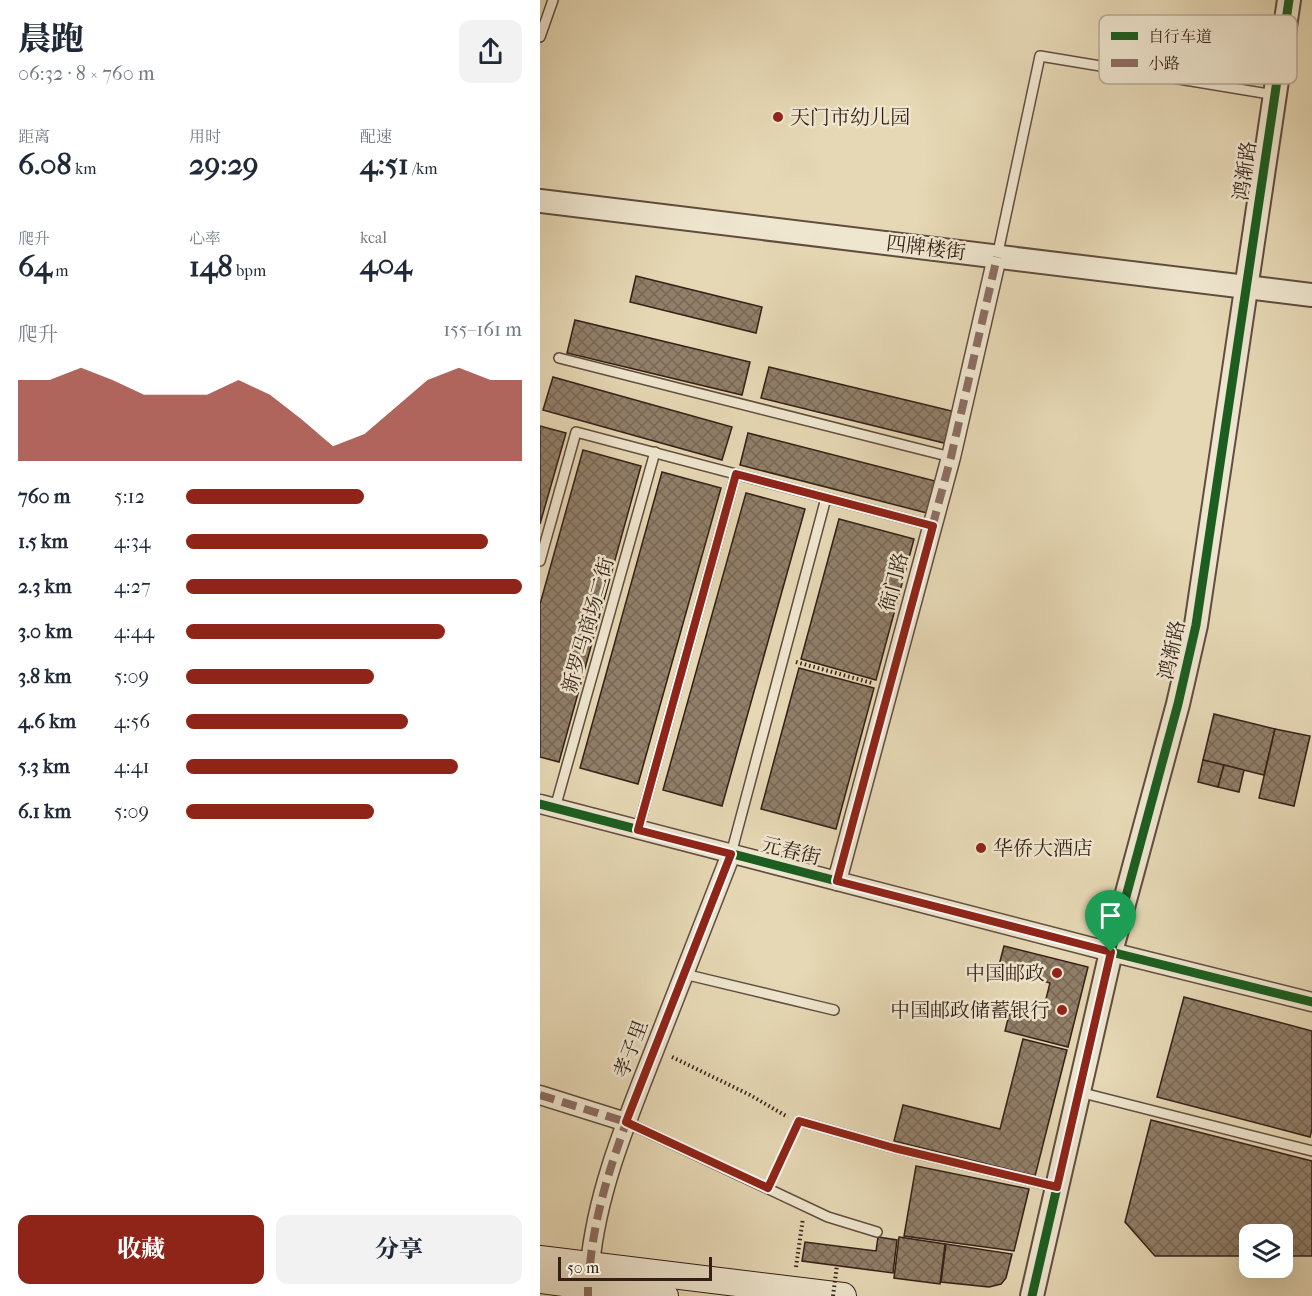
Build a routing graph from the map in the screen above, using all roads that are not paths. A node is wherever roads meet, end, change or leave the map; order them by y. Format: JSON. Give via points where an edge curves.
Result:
{"nodes":[{"id":1,"x":553,"y":0,"type":"edge"},
{"id":2,"x":1289,"y":0,"type":"edge"},
{"id":3,"x":1287,"y":15,"type":"edge"},
{"id":4,"x":540,"y":37,"type":"edge"},
{"id":5,"x":1099,"y":66,"type":"edge"},
{"id":6,"x":1209,"y":84,"type":"edge"},
{"id":7,"x":1277,"y":84,"type":"edge"},
{"id":8,"x":1275,"y":95,"type":"junction"},
{"id":9,"x":540,"y":201,"type":"edge"},
{"id":10,"x":997,"y":257,"type":"junction"},
{"id":11,"x":1246,"y":286,"type":"junction"},
{"id":12,"x":1312,"y":295,"type":"edge"},
{"id":13,"x":559,"y":358,"type":"dead end"},
{"id":14,"x":655,"y":452,"type":"junction"},
{"id":15,"x":951,"y":457,"type":"junction"},
{"id":16,"x":736,"y":474,"type":"junction"},
{"id":17,"x":826,"y":498,"type":"junction"},
{"id":18,"x":933,"y":526,"type":"junction"},
{"id":19,"x":540,"y":561,"type":"edge"},
{"id":20,"x":548,"y":806,"type":"edge"},
{"id":21,"x":638,"y":830,"type":"junction"},
{"id":22,"x":731,"y":854,"type":"junction"},
{"id":23,"x":837,"y":881,"type":"junction"},
{"id":24,"x":1111,"y":952,"type":"junction"},
{"id":25,"x":684,"y":974,"type":"junction"},
{"id":26,"x":1312,"y":1002,"type":"edge"},
{"id":27,"x":834,"y":1011,"type":"dead end"},
{"id":28,"x":1079,"y":1092,"type":"junction"},
{"id":29,"x":540,"y":1095,"type":"edge"},
{"id":30,"x":799,"y":1121,"type":"road end"},
{"id":31,"x":626,"y":1122,"type":"junction"},
{"id":32,"x":1311,"y":1149,"type":"edge"},
{"id":33,"x":1057,"y":1187,"type":"junction"},
{"id":34,"x":877,"y":1232,"type":"dead end"},
{"id":35,"x":540,"y":1258,"type":"edge"},
{"id":36,"x":540,"y":1281,"type":"edge"},
{"id":37,"x":589,"y":1283,"type":"edge"},
{"id":38,"x":665,"y":1296,"type":"edge"},
{"id":39,"x":843,"y":1296,"type":"edge"},
{"id":40,"x":1032,"y":1296,"type":"edge"}],
"edges":[{"from":1,"to":4,"type":"lane"},
{"from":2,"to":3,"type":"street","name":"鸿渐路"},
{"from":5,"to":10,"type":"lane","via":[[1040,56]]},
{"from":6,"to":8,"type":"lane"},
{"from":7,"to":8,"type":"street","name":"鸿渐路"},
{"from":8,"to":11,"type":"street","name":"鸿渐路"},
{"from":9,"to":10,"type":"street","name":"四牌楼街"},
{"from":10,"to":11,"type":"street","name":"四牌楼街"},
{"from":10,"to":15,"type":"street","name":"衙门路"},
{"from":11,"to":12,"type":"street","name":"四牌楼街"},
{"from":11,"to":24,"type":"street","name":"鸿渐路","via":[[1191,650]]},
{"from":13,"to":15,"type":"lane"},
{"from":14,"to":16,"type":"lane"},
{"from":14,"to":19,"type":"lane","via":[[576,432]]},
{"from":14,"to":20,"type":"lane","name":"新罗马商场二街"},
{"from":15,"to":18,"type":"street","name":"衙门路"},
{"from":16,"to":17,"type":"lane"},
{"from":16,"to":21,"type":"lane"},
{"from":17,"to":18,"type":"lane"},
{"from":17,"to":22,"type":"lane"},
{"from":18,"to":23,"type":"street","name":"衙门路"},
{"from":20,"to":21,"type":"street","name":"元春街"},
{"from":21,"to":22,"type":"street","name":"元春街"},
{"from":22,"to":23,"type":"street","name":"元春街"},
{"from":22,"to":25,"type":"street","name":"孝子里"},
{"from":23,"to":24,"type":"street","name":"元春街"},
{"from":24,"to":26,"type":"street","name":"元春街"},
{"from":24,"to":28,"type":"street","name":"鸿渐路"},
{"from":25,"to":27,"type":"lane"},
{"from":25,"to":31,"type":"street","name":"孝子里"},
{"from":28,"to":32,"type":"lane"},
{"from":28,"to":33,"type":"street","name":"鸿渐路"},
{"from":29,"to":31,"type":"street"},
{"from":30,"to":33,"type":"lane"},
{"from":31,"to":34,"type":"lane","via":[[805,1206]]},
{"from":31,"to":37,"type":"street","name":"孝子里","via":[[592,1240]]},
{"from":33,"to":40,"type":"street","name":"鸿渐路"},
{"from":35,"to":37,"type":"main road"},
{"from":36,"to":37,"type":"main road"},
{"from":37,"to":38,"type":"main road"},
{"from":37,"to":39,"type":"main road","via":[[793,1290]]}]}
